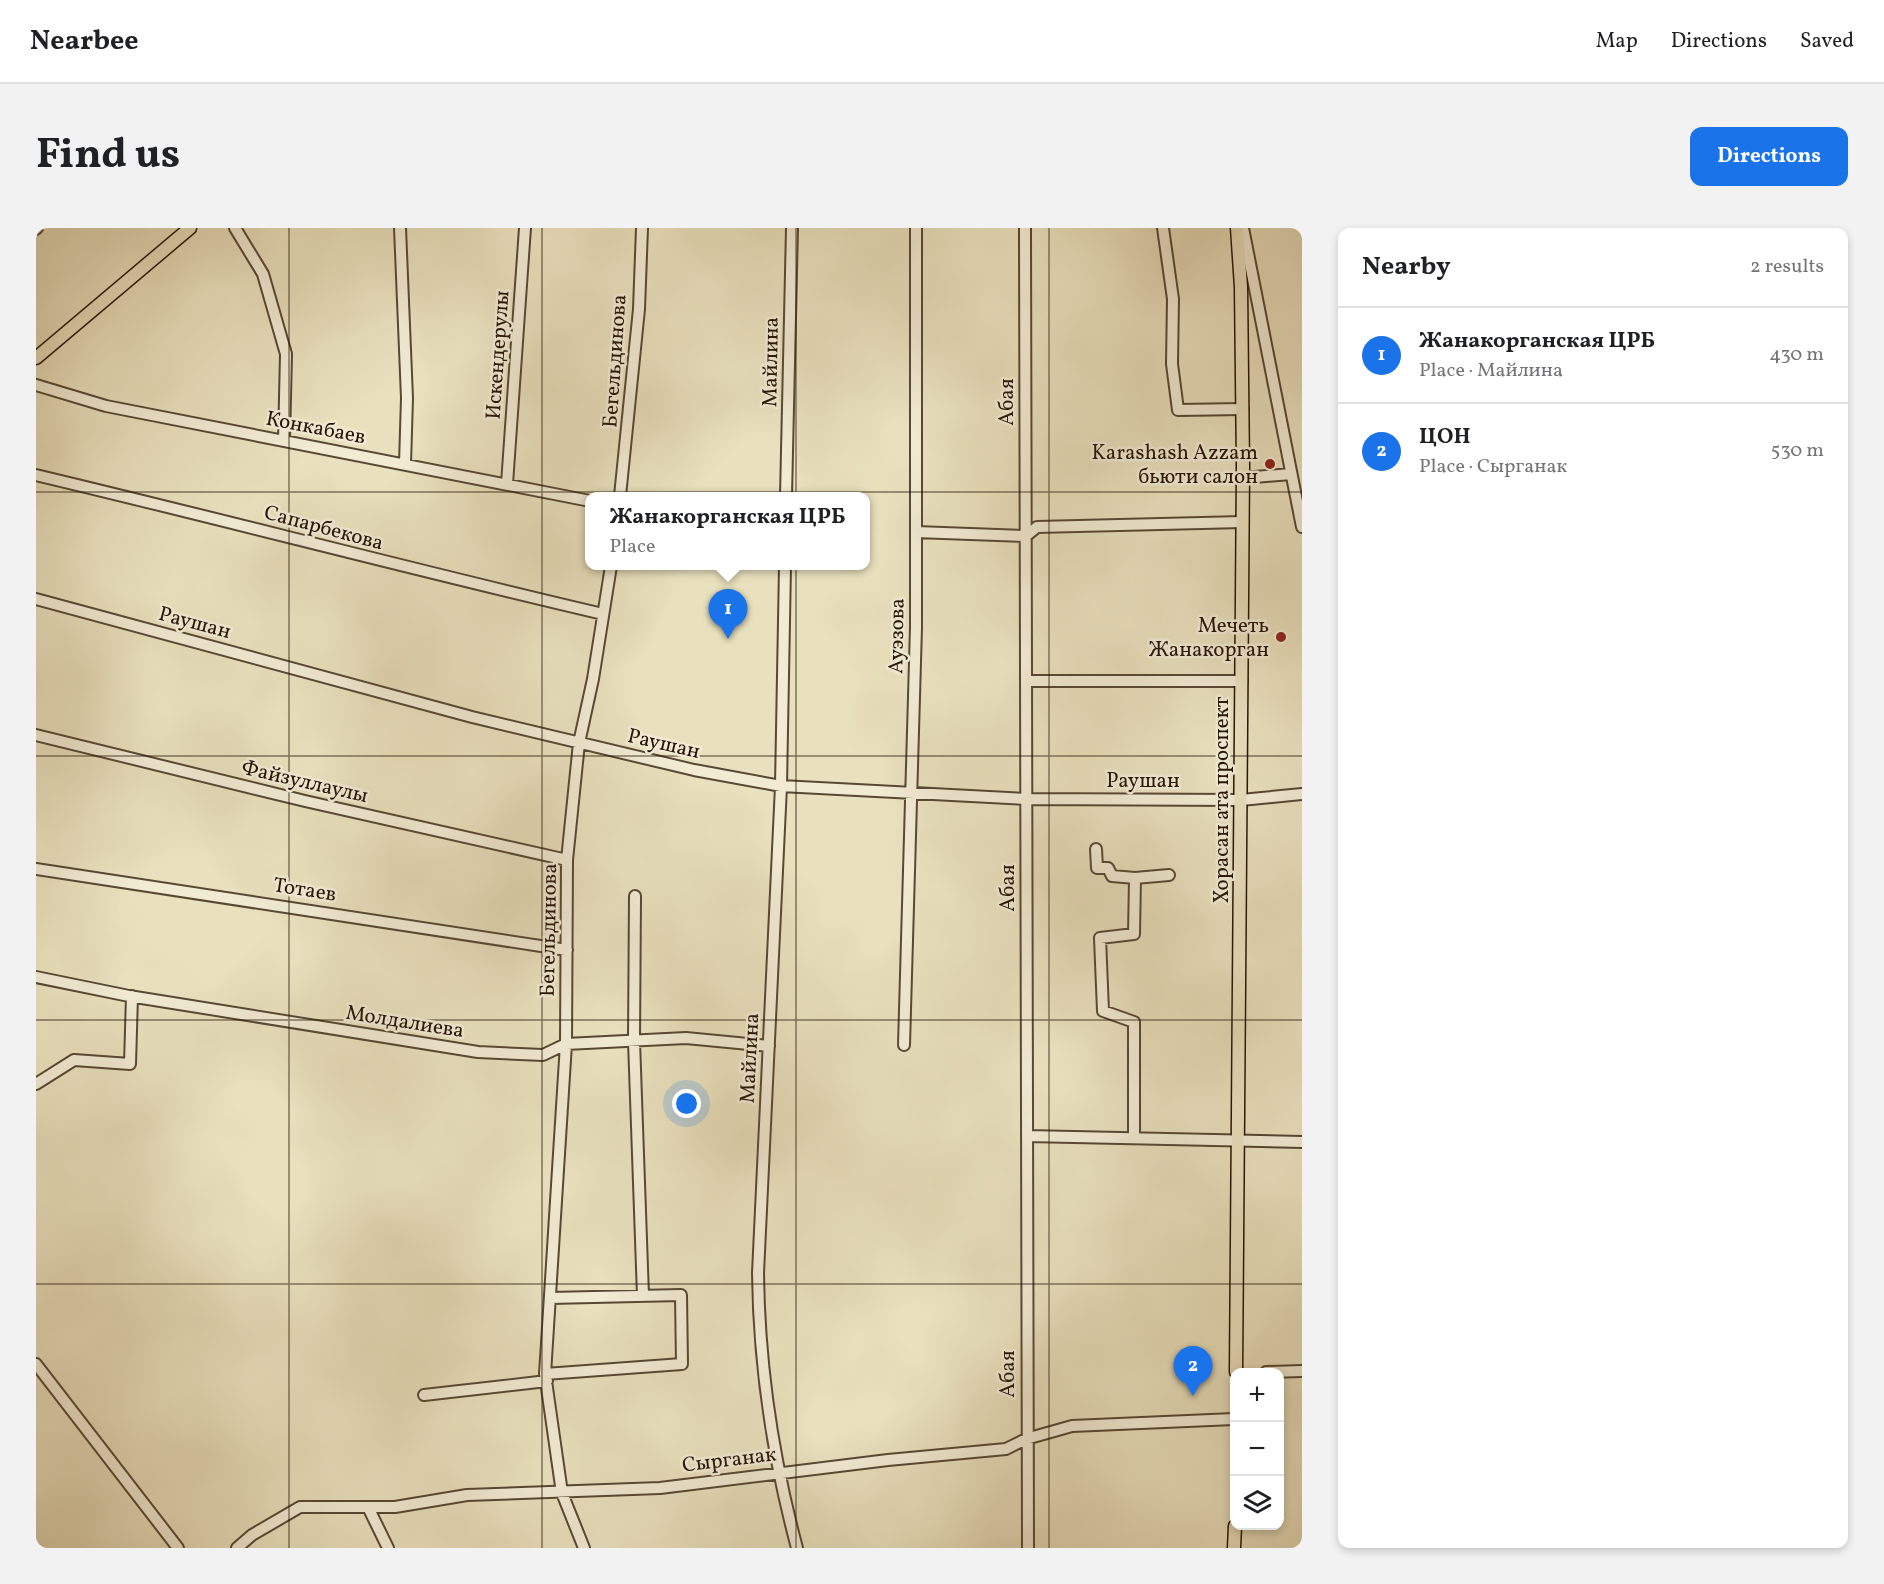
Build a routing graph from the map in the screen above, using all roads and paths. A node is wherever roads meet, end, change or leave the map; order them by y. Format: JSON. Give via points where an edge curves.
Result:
{"nodes":[{"id":1,"x":190,"y":228,"type":"edge"},
{"id":2,"x":235,"y":228,"type":"edge"},
{"id":3,"x":400,"y":228,"type":"edge"},
{"id":4,"x":525,"y":228,"type":"edge"},
{"id":5,"x":642,"y":228,"type":"edge"},
{"id":6,"x":792,"y":228,"type":"edge"},
{"id":7,"x":916,"y":228,"type":"edge"},
{"id":8,"x":1025,"y":228,"type":"edge"},
{"id":9,"x":1163,"y":228,"type":"edge"},
{"id":10,"x":1237,"y":228,"type":"edge"},
{"id":11,"x":1243,"y":228,"type":"edge"},
{"id":12,"x":36,"y":358,"type":"edge"},
{"id":13,"x":36,"y":385,"type":"edge"},
{"id":14,"x":1243,"y":409,"type":"junction"},
{"id":15,"x":284,"y":441,"type":"junction"},
{"id":16,"x":405,"y":464,"type":"junction"},
{"id":17,"x":1291,"y":474,"type":"junction"},
{"id":18,"x":36,"y":475,"type":"edge"},
{"id":19,"x":1243,"y":478,"type":"junction"},
{"id":20,"x":507,"y":484,"type":"junction"},
{"id":21,"x":620,"y":492,"type":"edge"},
{"id":22,"x":786,"y":492,"type":"edge"},
{"id":23,"x":585,"y":500,"type":"edge"},
{"id":24,"x":1243,"y":522,"type":"junction"},
{"id":25,"x":1302,"y":527,"type":"edge"},
{"id":26,"x":916,"y":532,"type":"junction"},
{"id":27,"x":1026,"y":536,"type":"junction"},
{"id":28,"x":610,"y":570,"type":"edge"},
{"id":29,"x":785,"y":570,"type":"edge"},
{"id":30,"x":36,"y":599,"type":"edge"},
{"id":31,"x":603,"y":614,"type":"junction"},
{"id":32,"x":1026,"y":681,"type":"junction"},
{"id":33,"x":1242,"y":681,"type":"junction"},
{"id":34,"x":36,"y":735,"type":"edge"},
{"id":35,"x":579,"y":743,"type":"junction"},
{"id":36,"x":781,"y":786,"type":"junction"},
{"id":37,"x":913,"y":793,"type":"junction"},
{"id":38,"x":1302,"y":794,"type":"edge"},
{"id":39,"x":1027,"y":799,"type":"junction"},
{"id":40,"x":1241,"y":800,"type":"junction"},
{"id":41,"x":1096,"y":849,"type":"dead end"},
{"id":42,"x":567,"y":860,"type":"junction"},
{"id":43,"x":36,"y":869,"type":"edge"},
{"id":44,"x":1169,"y":874,"type":"dead end"},
{"id":45,"x":1135,"y":878,"type":"junction"},
{"id":46,"x":635,"y":896,"type":"dead end"},
{"id":47,"x":567,"y":950,"type":"junction"},
{"id":48,"x":36,"y":977,"type":"edge"},
{"id":49,"x":132,"y":996,"type":"junction"},
{"id":50,"x":634,"y":1041,"type":"junction"},
{"id":51,"x":566,"y":1044,"type":"junction"},
{"id":52,"x":904,"y":1045,"type":"dead end"},
{"id":53,"x":769,"y":1046,"type":"junction"},
{"id":54,"x":36,"y":1084,"type":"edge"},
{"id":55,"x":1027,"y":1136,"type":"junction"},
{"id":56,"x":1134,"y":1138,"type":"junction"},
{"id":57,"x":1238,"y":1140,"type":"junction"},
{"id":58,"x":1302,"y":1142,"type":"edge"},
{"id":59,"x":643,"y":1296,"type":"junction"},
{"id":60,"x":550,"y":1298,"type":"junction"},
{"id":61,"x":36,"y":1364,"type":"edge"},
{"id":62,"x":1236,"y":1368,"type":"edge"},
{"id":63,"x":1302,"y":1371,"type":"edge"},
{"id":64,"x":1284,"y":1372,"type":"edge"},
{"id":65,"x":546,"y":1378,"type":"junction"},
{"id":66,"x":423,"y":1395,"type":"dead end"},
{"id":67,"x":1230,"y":1419,"type":"edge"},
{"id":68,"x":1026,"y":1439,"type":"junction"},
{"id":69,"x":778,"y":1473,"type":"junction"},
{"id":70,"x":562,"y":1493,"type":"junction"},
{"id":71,"x":368,"y":1507,"type":"junction"},
{"id":72,"x":1234,"y":1530,"type":"edge"},
{"id":73,"x":178,"y":1548,"type":"edge"},
{"id":74,"x":237,"y":1548,"type":"edge"},
{"id":75,"x":388,"y":1548,"type":"edge"},
{"id":76,"x":584,"y":1548,"type":"edge"},
{"id":77,"x":797,"y":1548,"type":"edge"},
{"id":78,"x":1028,"y":1548,"type":"edge"},
{"id":79,"x":1234,"y":1548,"type":"edge"}],
"edges":[{"from":1,"to":12,"type":"main road"},
{"from":2,"to":15,"type":"street","via":[[263,274],[286,354]]},
{"from":3,"to":16,"type":"street","via":[[407,398]]},
{"from":4,"to":20,"type":"street","name":"Искендерулы"},
{"from":5,"to":21,"type":"street","name":"Бегельдинова","via":[[638,320]]},
{"from":6,"to":22,"type":"street","name":"Майлина"},
{"from":7,"to":26,"type":"street","name":"Ауэзова"},
{"from":8,"to":27,"type":"street","name":"Абая"},
{"from":9,"to":14,"type":"street","via":[[1173,298],[1172,364],[1178,410]]},
{"from":10,"to":14,"type":"main road","name":"Хорасан ата проспект"},
{"from":11,"to":17,"type":"street"},
{"from":13,"to":15,"type":"street","name":"Конкабаев","via":[[106,406]]},
{"from":14,"to":19,"type":"main road","name":"Хорасан ата проспект"},
{"from":15,"to":16,"type":"street","name":"Конкабаев"},
{"from":16,"to":20,"type":"street","name":"Конкабаев"},
{"from":17,"to":19,"type":"street"},
{"from":17,"to":25,"type":"street"},
{"from":18,"to":31,"type":"street","name":"Сапарбекова"},
{"from":19,"to":24,"type":"main road","name":"Хорасан ата проспект"},
{"from":20,"to":23,"type":"street","name":"Конкабаев"},
{"from":24,"to":27,"type":"street","via":[[1037,527]]},
{"from":24,"to":33,"type":"main road","name":"Хорасан ата проспект"},
{"from":26,"to":27,"type":"street"},
{"from":26,"to":37,"type":"street","name":"Ауэзова"},
{"from":27,"to":32,"type":"street","name":"Абая"},
{"from":28,"to":31,"type":"street","name":"Бегельдинова"},
{"from":29,"to":36,"type":"street","name":"Майлина"},
{"from":30,"to":35,"type":"street","name":"Раушан"},
{"from":31,"to":35,"type":"street","name":"Бегельдинова"},
{"from":32,"to":33,"type":"street"},
{"from":32,"to":39,"type":"street","name":"Абая"},
{"from":33,"to":40,"type":"main road","name":"Хорасан ата проспект"},
{"from":34,"to":42,"type":"street","name":"Файзуллаулы"},
{"from":35,"to":36,"type":"street","name":"Раушан"},
{"from":35,"to":42,"type":"street","name":"Бегельдинова"},
{"from":36,"to":37,"type":"street","name":"Раушан"},
{"from":36,"to":53,"type":"street","name":"Майлина"},
{"from":37,"to":39,"type":"street","name":"Раушан"},
{"from":37,"to":52,"type":"street","name":"Ауэзова"},
{"from":38,"to":40,"type":"street","name":"Раушан"},
{"from":39,"to":40,"type":"street","name":"Раушан"},
{"from":39,"to":55,"type":"street","name":"Абая"},
{"from":40,"to":57,"type":"main road","name":"Хорасан ата проспект"},
{"from":41,"to":45,"type":"street","via":[[1097,868],[1108,868],[1112,876]]},
{"from":42,"to":47,"type":"street","name":"Бегельдинова"},
{"from":43,"to":47,"type":"street","name":"Тотаев"},
{"from":44,"to":45,"type":"street"},
{"from":45,"to":56,"type":"street","via":[[1134,934],[1100,938],[1103,1011],[1134,1022]]},
{"from":46,"to":50,"type":"street"},
{"from":47,"to":51,"type":"street","name":"Бегельдинова"},
{"from":48,"to":49,"type":"street","name":"Молдалиева"},
{"from":49,"to":51,"type":"street","name":"Молдалиева","via":[[478,1052],[543,1056]]},
{"from":49,"to":54,"type":"street","via":[[130,1064],[74,1060]]},
{"from":50,"to":51,"type":"street","name":"Молдалиева"},
{"from":50,"to":53,"type":"street","name":"Молдалиева","via":[[687,1038]]},
{"from":50,"to":59,"type":"street"},
{"from":51,"to":60,"type":"street","name":"Бегельдинова"},
{"from":53,"to":69,"type":"street","name":"Майлина","via":[[758,1273],[759,1331]]},
{"from":55,"to":56,"type":"street"},
{"from":55,"to":68,"type":"street","name":"Абая"},
{"from":56,"to":57,"type":"street"},
{"from":57,"to":58,"type":"street"},
{"from":57,"to":62,"type":"main road","name":"Хорасан ата проспект"},
{"from":59,"to":60,"type":"street"},
{"from":59,"to":65,"type":"street","via":[[681,1295],[682,1364]]},
{"from":60,"to":65,"type":"street","name":"Бегельдинова"},
{"from":61,"to":73,"type":"street"},
{"from":63,"to":64,"type":"street"},
{"from":65,"to":66,"type":"street"},
{"from":65,"to":70,"type":"street","name":"Бегельдинова"},
{"from":67,"to":68,"type":"street","name":"Сырганак","via":[[1072,1426]]},
{"from":68,"to":69,"type":"street","name":"Сырганак","via":[[1006,1449]]},
{"from":68,"to":78,"type":"street","name":"Абая"},
{"from":69,"to":70,"type":"street","name":"Сырганак","via":[[660,1488]]},
{"from":69,"to":77,"type":"street","name":"Майлина"},
{"from":70,"to":71,"type":"street","name":"Сырганак","via":[[467,1496]]},
{"from":70,"to":76,"type":"street","name":"Бегельдинова"},
{"from":71,"to":74,"type":"street","name":"Сырганак","via":[[300,1507]]},
{"from":71,"to":75,"type":"street"},
{"from":72,"to":79,"type":"main road"}]}
